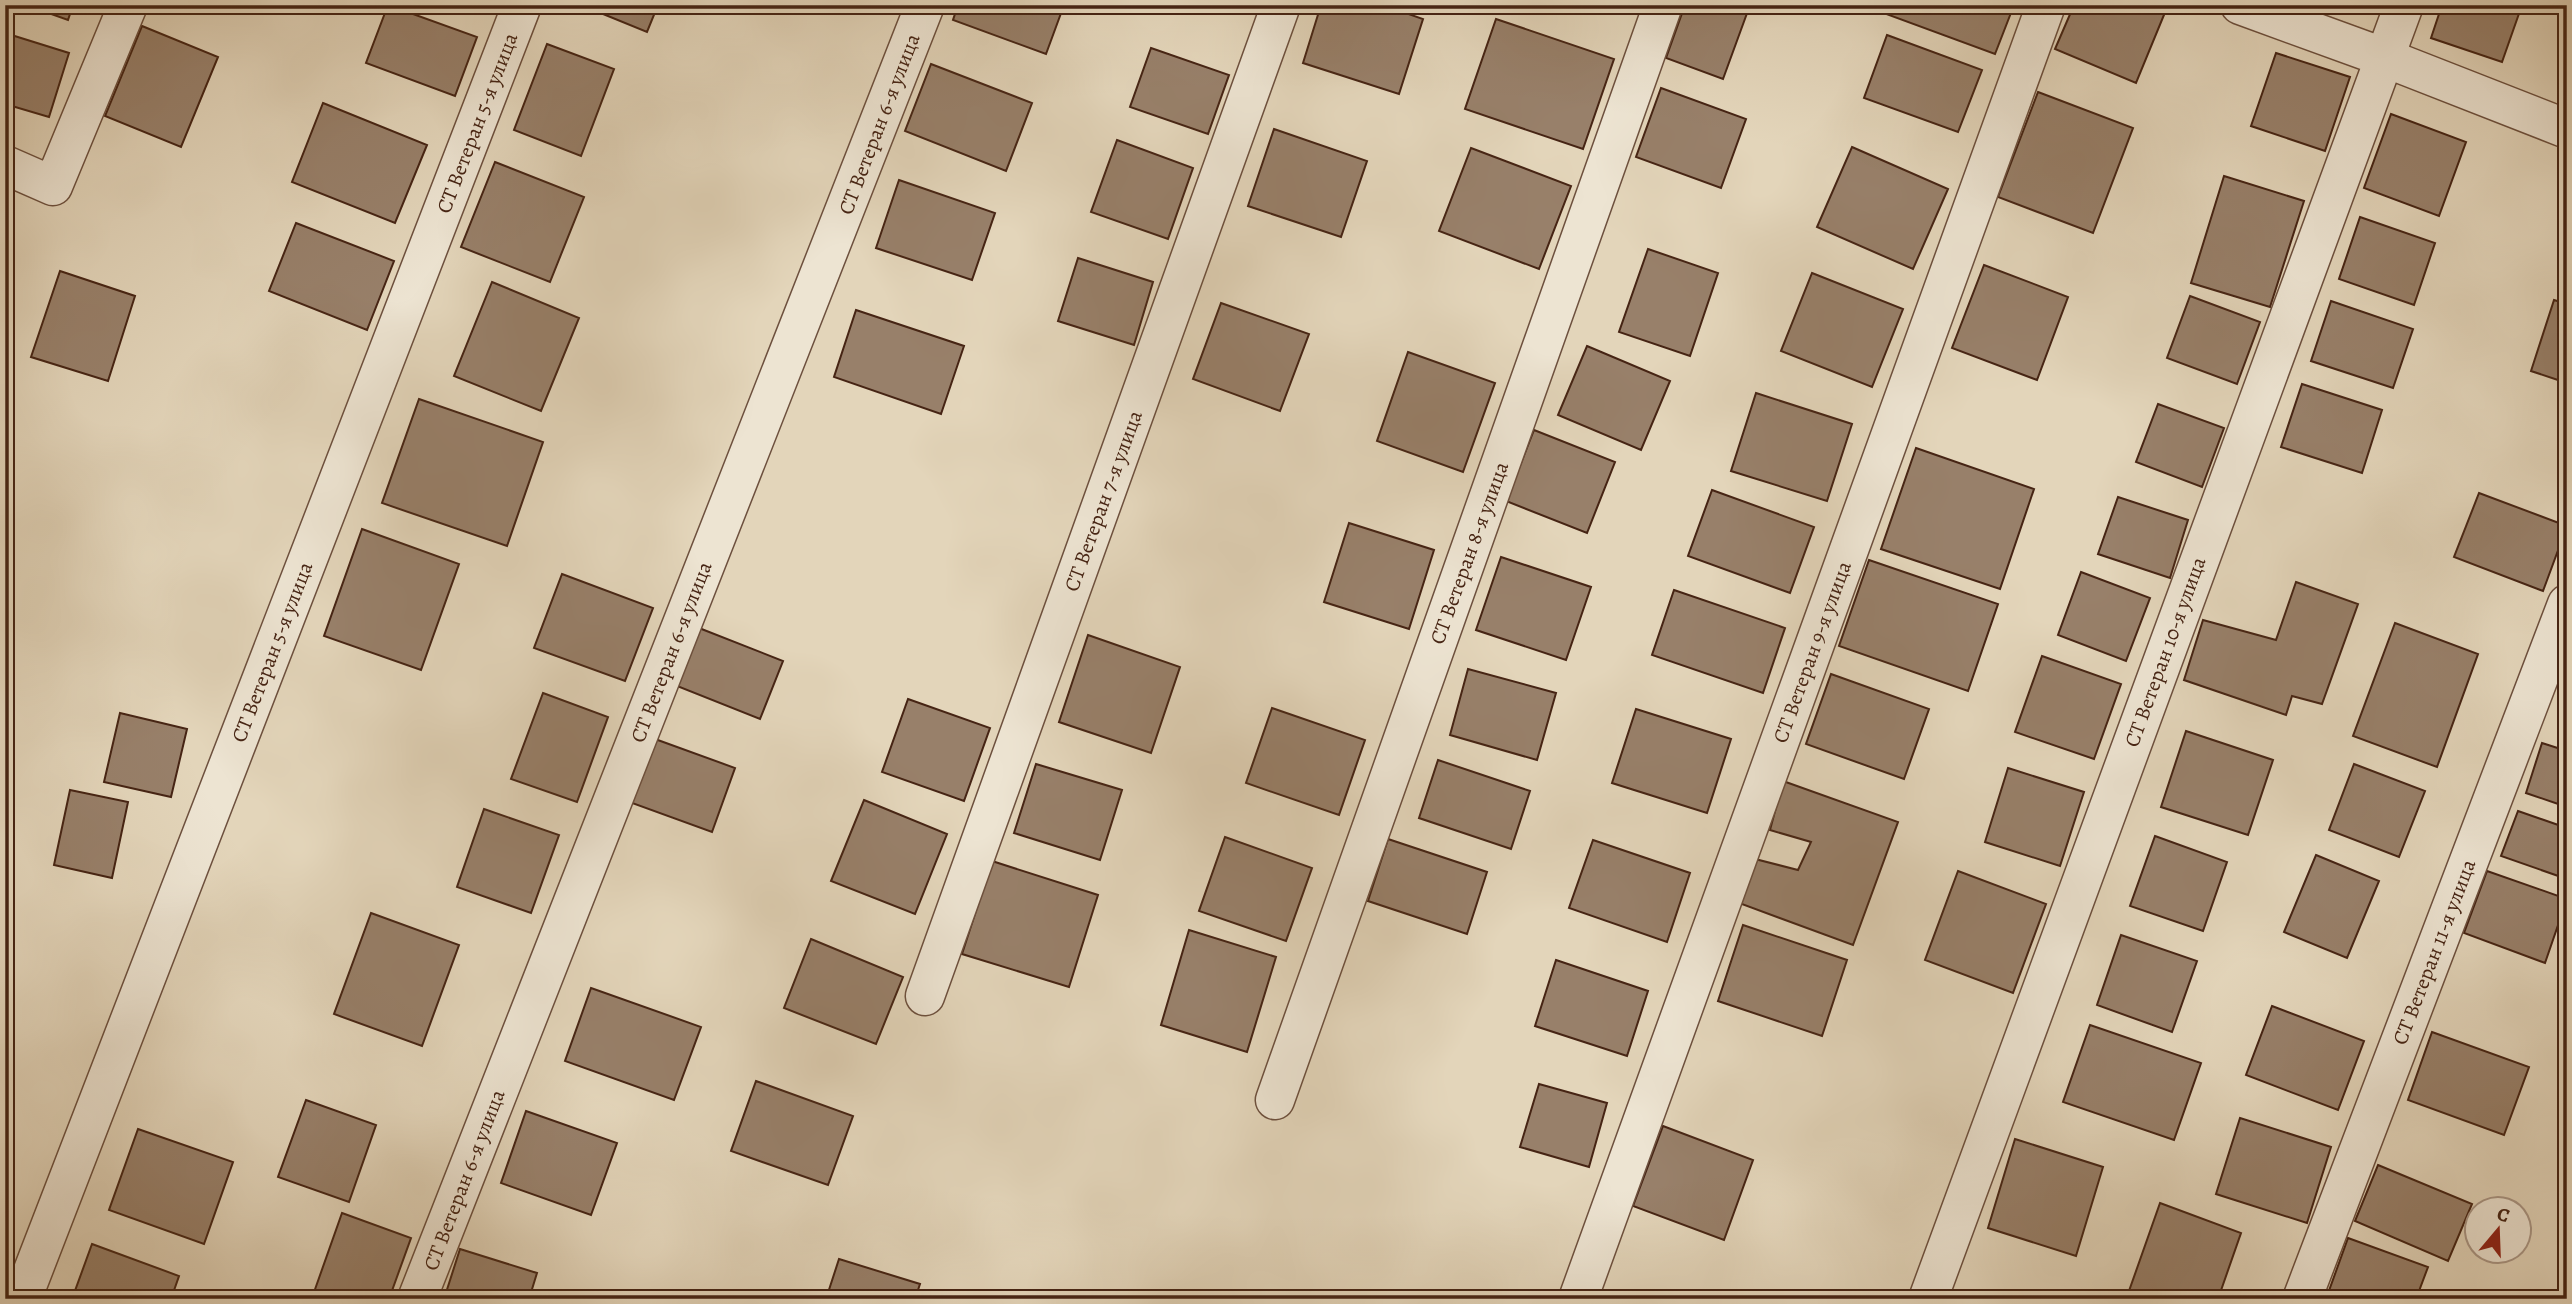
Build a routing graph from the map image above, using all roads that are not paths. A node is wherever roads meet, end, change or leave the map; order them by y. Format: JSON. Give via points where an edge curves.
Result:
{"nodes":[{"id":1,"x":128,"y":5,"type":"edge"},
{"id":2,"x":522,"y":5,"type":"edge"},
{"id":3,"x":925,"y":5,"type":"edge"},
{"id":4,"x":1281,"y":5,"type":"edge"},
{"id":5,"x":1664,"y":5,"type":"edge"},
{"id":6,"x":2046,"y":5,"type":"edge"},
{"id":7,"x":2240,"y":5,"type":"edge"},
{"id":8,"x":2403,"y":5,"type":"edge"},
{"id":9,"x":2383,"y":57,"type":"junction"},
{"id":10,"x":2567,"y":129,"type":"edge"},
{"id":11,"x":5,"y":165,"type":"edge"},
{"id":12,"x":2567,"y":604,"type":"edge"},
{"id":13,"x":925,"y":996,"type":"dead end"},
{"id":14,"x":1275,"y":1100,"type":"dead end"},
{"id":15,"x":22,"y":1299,"type":"edge"},
{"id":16,"x":417,"y":1299,"type":"edge"},
{"id":17,"x":1578,"y":1299,"type":"edge"},
{"id":18,"x":1928,"y":1299,"type":"edge"},
{"id":19,"x":2302,"y":1299,"type":"edge"}],
"edges":[{"from":1,"to":11,"type":"street","via":[[53,186]]},
{"from":2,"to":15,"type":"street","name":"СТ Ветеран 5-я улица"},
{"from":3,"to":16,"type":"street","name":"СТ Ветеран 6-я улица"},
{"from":4,"to":13,"type":"street","name":"СТ Ветеран 7-я улица"},
{"from":5,"to":14,"type":"street","name":"СТ Ветеран 8-я улица"},
{"from":6,"to":17,"type":"street","name":"СТ Ветеран 9-я улица"},
{"from":7,"to":9,"type":"street"},
{"from":8,"to":9,"type":"street","name":"СТ Ветеран 10-я улица"},
{"from":9,"to":10,"type":"street"},
{"from":9,"to":18,"type":"street","name":"СТ Ветеран 10-я улица"},
{"from":12,"to":19,"type":"street","name":"СТ Ветеран 11-я улица"}]}
